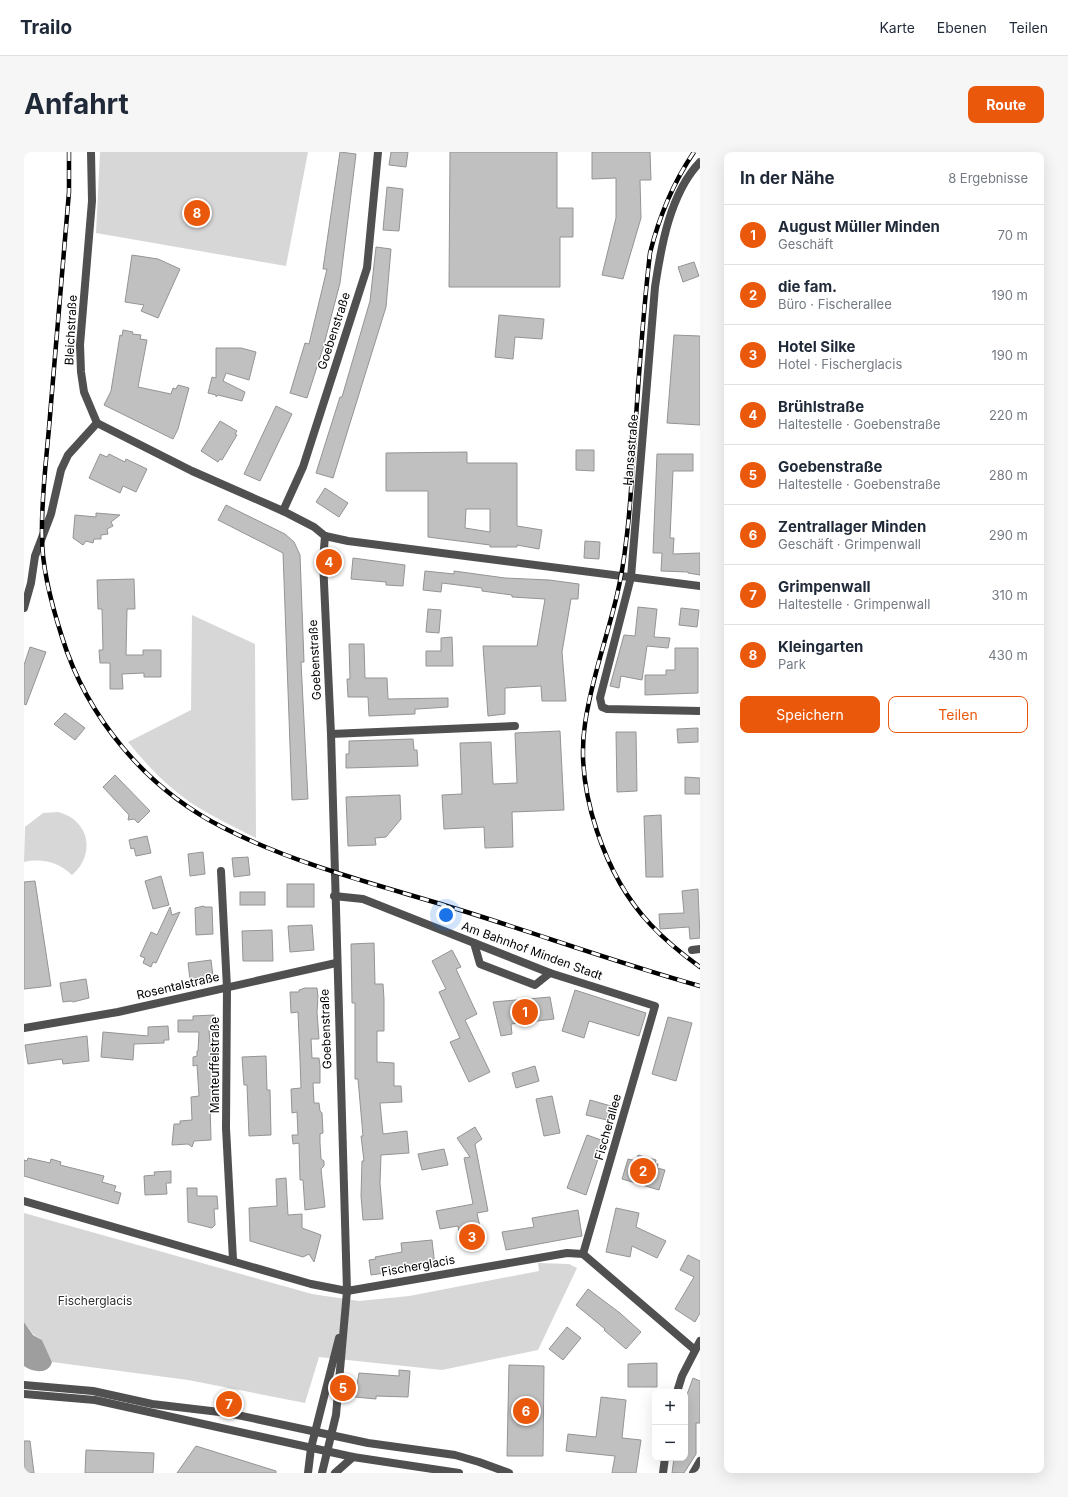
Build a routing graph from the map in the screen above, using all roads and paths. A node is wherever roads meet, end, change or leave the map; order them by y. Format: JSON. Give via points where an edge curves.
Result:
{"nodes":[{"id":1,"x":90,"y":152,"type":"edge"},
{"id":2,"x":378,"y":152,"type":"edge"},
{"id":3,"x":700,"y":162,"type":"edge"},
{"id":4,"x":97,"y":423,"type":"junction"},
{"id":5,"x":283,"y":511,"type":"junction"},
{"id":6,"x":325,"y":536,"type":"junction"},
{"id":7,"x":631,"y":577,"type":"junction"},
{"id":8,"x":700,"y":586,"type":"edge"},
{"id":9,"x":24,"y":608,"type":"edge"},
{"id":10,"x":700,"y":712,"type":"edge"},
{"id":11,"x":515,"y":726,"type":"dead end"},
{"id":12,"x":331,"y":734,"type":"junction"},
{"id":13,"x":220,"y":871,"type":"dead end"},
{"id":14,"x":334,"y":896,"type":"junction"},
{"id":15,"x":474,"y":943,"type":"junction"},
{"id":16,"x":336,"y":963,"type":"junction"},
{"id":17,"x":550,"y":973,"type":"junction"},
{"id":18,"x":227,"y":988,"type":"junction"},
{"id":19,"x":655,"y":1006,"type":"joint"},
{"id":20,"x":24,"y":1028,"type":"edge"},
{"id":21,"x":24,"y":1201,"type":"edge"},
{"id":22,"x":583,"y":1254,"type":"junction"},
{"id":23,"x":233,"y":1260,"type":"junction"},
{"id":24,"x":347,"y":1291,"type":"junction"},
{"id":25,"x":343,"y":1323,"type":"junction"},
{"id":26,"x":700,"y":1341,"type":"edge"},
{"id":27,"x":695,"y":1350,"type":"junction"},
{"id":28,"x":24,"y":1386,"type":"edge"},
{"id":29,"x":678,"y":1389,"type":"edge"},
{"id":30,"x":24,"y":1394,"type":"edge"},
{"id":31,"x":315,"y":1432,"type":"junction"},
{"id":32,"x":331,"y":1436,"type":"junction"},
{"id":33,"x":311,"y":1448,"type":"junction"},
{"id":34,"x":326,"y":1452,"type":"junction"},
{"id":35,"x":353,"y":1457,"type":"junction"},
{"id":36,"x":700,"y":1460,"type":"edge"},
{"id":37,"x":665,"y":1461,"type":"edge"},
{"id":38,"x":308,"y":1473,"type":"edge"},
{"id":39,"x":322,"y":1473,"type":"edge"},
{"id":40,"x":335,"y":1473,"type":"edge"},
{"id":41,"x":459,"y":1473,"type":"edge"},
{"id":42,"x":509,"y":1473,"type":"edge"},
{"id":43,"x":663,"y":1473,"type":"edge"},
{"id":44,"x":693,"y":1473,"type":"edge"}],
"edges":[{"from":1,"to":4,"type":"street","name":"Bleichstraße","via":[[92,201],[80,345],[84,392]]},
{"from":2,"to":5,"type":"street","name":"Goebenstraße","via":[[367,268],[303,466]]},
{"from":3,"to":7,"type":"street","name":"Hansastraße","via":[[694,168],[674,206],[660,255],[655,287]]},
{"from":4,"to":5,"type":"street"},
{"from":4,"to":9,"type":"street","via":[[68,455],[61,470],[50,514],[35,556]]},
{"from":5,"to":6,"type":"street","via":[[314,527]]},
{"from":6,"to":7,"type":"street"},
{"from":6,"to":12,"type":"street","name":"Goebenstraße","via":[[323,561]]},
{"from":7,"to":8,"type":"street"},
{"from":7,"to":10,"type":"street","name":"Hansastraße","via":[[600,698],[602,707]]},
{"from":11,"to":12,"type":"street"},
{"from":12,"to":14,"type":"street","name":"Goebenstraße"},
{"from":13,"to":18,"type":"street","name":"Manteuffelstraße"},
{"from":14,"to":15,"type":"street","name":"Am Bahnhof Minden Stadt","via":[[363,899]]},
{"from":14,"to":16,"type":"street","name":"Goebenstraße"},
{"from":15,"to":17,"type":"street","name":"Am Bahnhof Minden Stadt"},
{"from":15,"to":17,"type":"street","via":[[480,964],[535,985]]},
{"from":16,"to":18,"type":"street","name":"Rosentalstraße"},
{"from":16,"to":24,"type":"street","name":"Goebenstraße"},
{"from":17,"to":19,"type":"street","name":"Am Bahnhof Minden Stadt"},
{"from":18,"to":20,"type":"street","name":"Rosentalstraße","via":[[118,1012]]},
{"from":18,"to":23,"type":"street","name":"Manteuffelstraße","via":[[226,1128]]},
{"from":19,"to":22,"type":"street","name":"Fischerallee"},
{"from":21,"to":23,"type":"street","name":"Fischerglacis"},
{"from":22,"to":24,"type":"street","name":"Fischerglacis","via":[[567,1253]]},
{"from":22,"to":27,"type":"street"},
{"from":23,"to":24,"type":"street","name":"Fischerglacis","via":[[311,1284]]},
{"from":24,"to":25,"type":"street","name":"Goebenstraße"},
{"from":25,"to":31,"type":"street","name":"Goebenstraße"},
{"from":25,"to":32,"type":"street","name":"Goebenstraße","via":[[342,1362]]},
{"from":26,"to":27,"type":"street"},
{"from":27,"to":29,"type":"street"},
{"from":28,"to":31,"type":"street","via":[[93,1391],[152,1404],[228,1413]]},
{"from":30,"to":33,"type":"street","via":[[95,1400]]},
{"from":31,"to":32,"type":"street"},
{"from":31,"to":33,"type":"street","name":"Goebenstraße"},
{"from":32,"to":34,"type":"street","name":"Goebenstraße"},
{"from":32,"to":42,"type":"street","via":[[455,1456]]},
{"from":33,"to":34,"type":"street"},
{"from":33,"to":38,"type":"street","name":"Goebenstraße"},
{"from":34,"to":35,"type":"street"},
{"from":34,"to":39,"type":"street","name":"Goebenstraße"},
{"from":35,"to":40,"type":"street"},
{"from":35,"to":41,"type":"street"},
{"from":36,"to":44,"type":"street"},
{"from":37,"to":43,"type":"street"}]}
